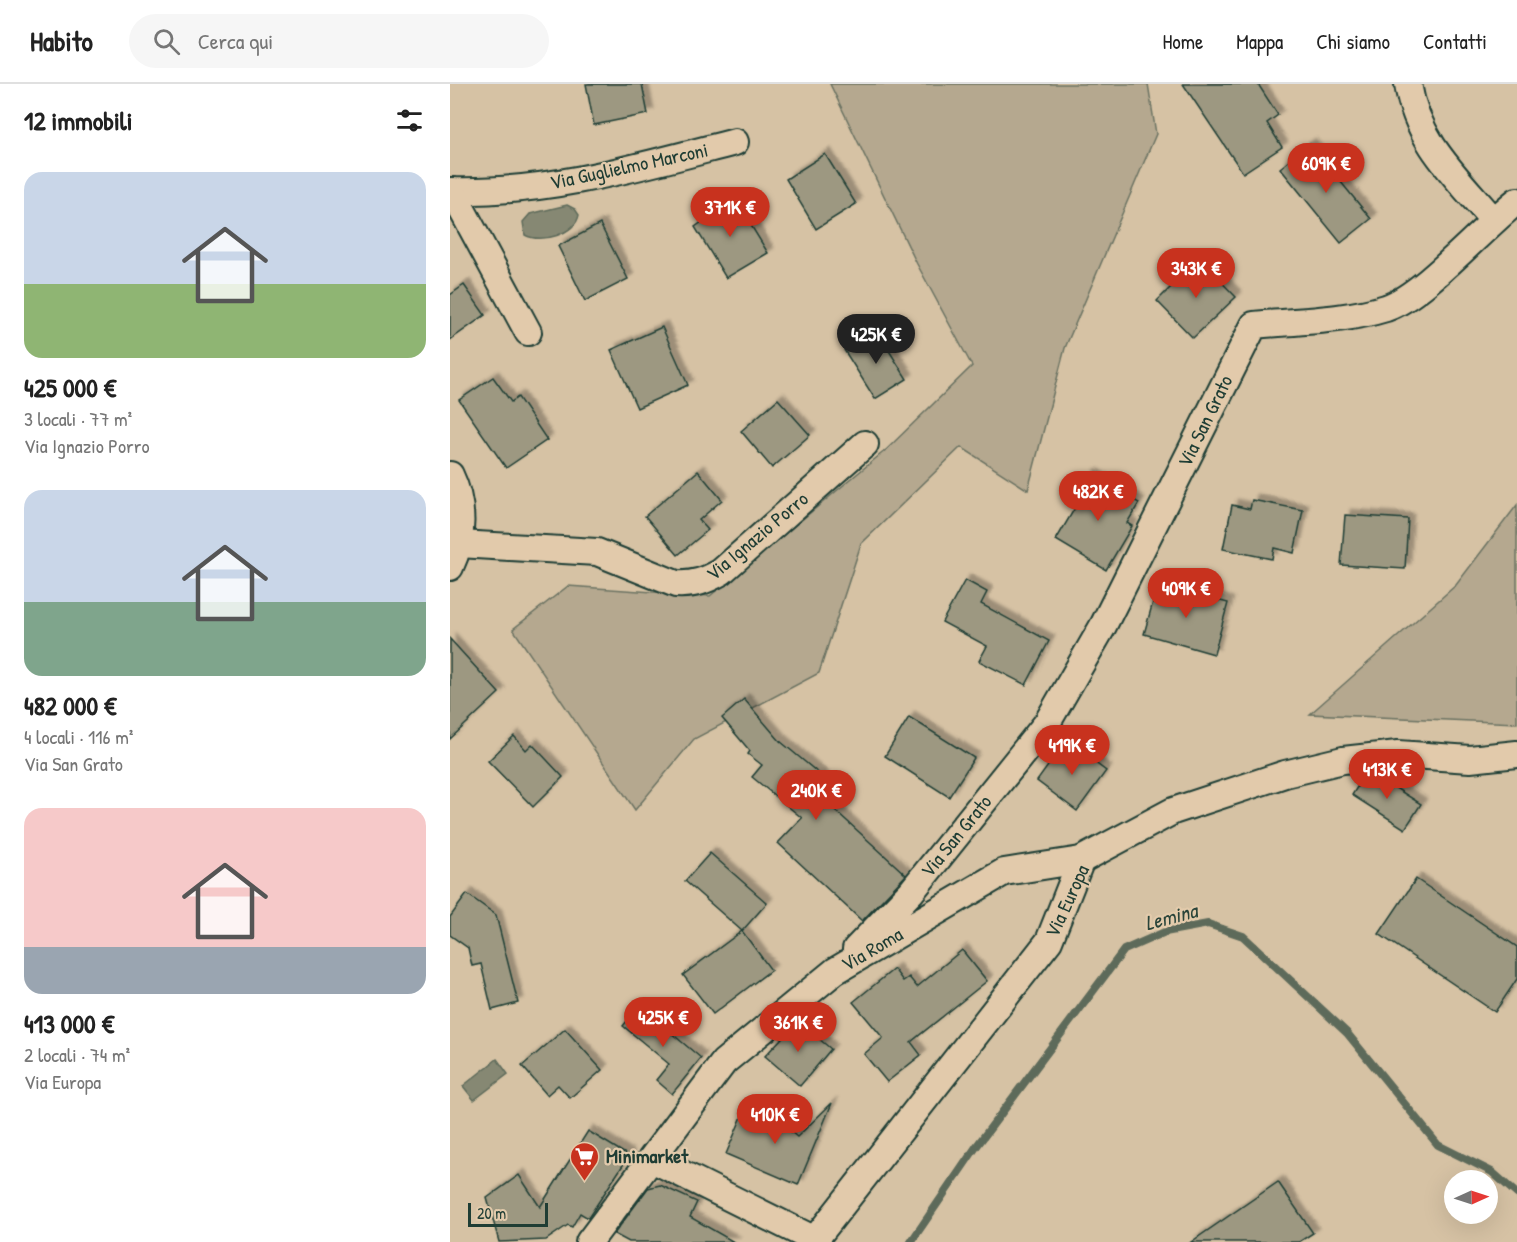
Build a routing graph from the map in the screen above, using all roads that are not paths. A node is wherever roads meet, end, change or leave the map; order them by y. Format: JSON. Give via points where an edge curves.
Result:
{"nodes":[{"id":1,"x":1408,"y":84,"type":"edge"},
{"id":2,"x":735,"y":142,"type":"dead end"},
{"id":3,"x":451,"y":191,"type":"edge"},
{"id":4,"x":1517,"y":201,"type":"edge"},
{"id":5,"x":1493,"y":220,"type":"junction"},
{"id":6,"x":528,"y":332,"type":"dead end"},
{"id":7,"x":865,"y":444,"type":"dead end"},
{"id":8,"x":450,"y":475,"type":"edge"},
{"id":9,"x":454,"y":556,"type":"edge"},
{"id":10,"x":1517,"y":754,"type":"edge"},
{"id":11,"x":1081,"y":860,"type":"junction"},
{"id":12,"x":835,"y":971,"type":"junction"},
{"id":13,"x":652,"y":1159,"type":"junction"},
{"id":14,"x":585,"y":1239,"type":"edge"},
{"id":15,"x":814,"y":1241,"type":"edge"}],
"edges":[{"from":1,"to":5,"type":"street","via":[[1425,140]]},
{"from":2,"to":3,"type":"street","name":"Via Guglielmo Marconi","via":[[565,182],[502,190]]},
{"from":3,"to":6,"type":"street"},
{"from":4,"to":5,"type":"street","name":"Via San Grato"},
{"from":5,"to":12,"type":"street","name":"Via San Grato","via":[[1416,289],[1388,307],[1340,318],[1254,325],[1103,626],[1047,723],[911,892]]},
{"from":7,"to":9,"type":"street","name":"Via Ignazio Porro","via":[[721,572],[705,581],[676,584],[597,552]]},
{"from":8,"to":9,"type":"street","via":[[459,506]]},
{"from":10,"to":11,"type":"street","name":"Via Europa","via":[[1470,759],[1398,754],[1343,760],[1285,774],[1173,811]]},
{"from":11,"to":12,"type":"street","name":"Via Roma","via":[[1004,872]]},
{"from":11,"to":15,"type":"street","name":"Via Europa","via":[[1048,941]]},
{"from":12,"to":13,"type":"street","name":"Via Roma","via":[[724,1062]]},
{"from":13,"to":14,"type":"street","name":"Via Roma"},
{"from":13,"to":15,"type":"street"}]}
